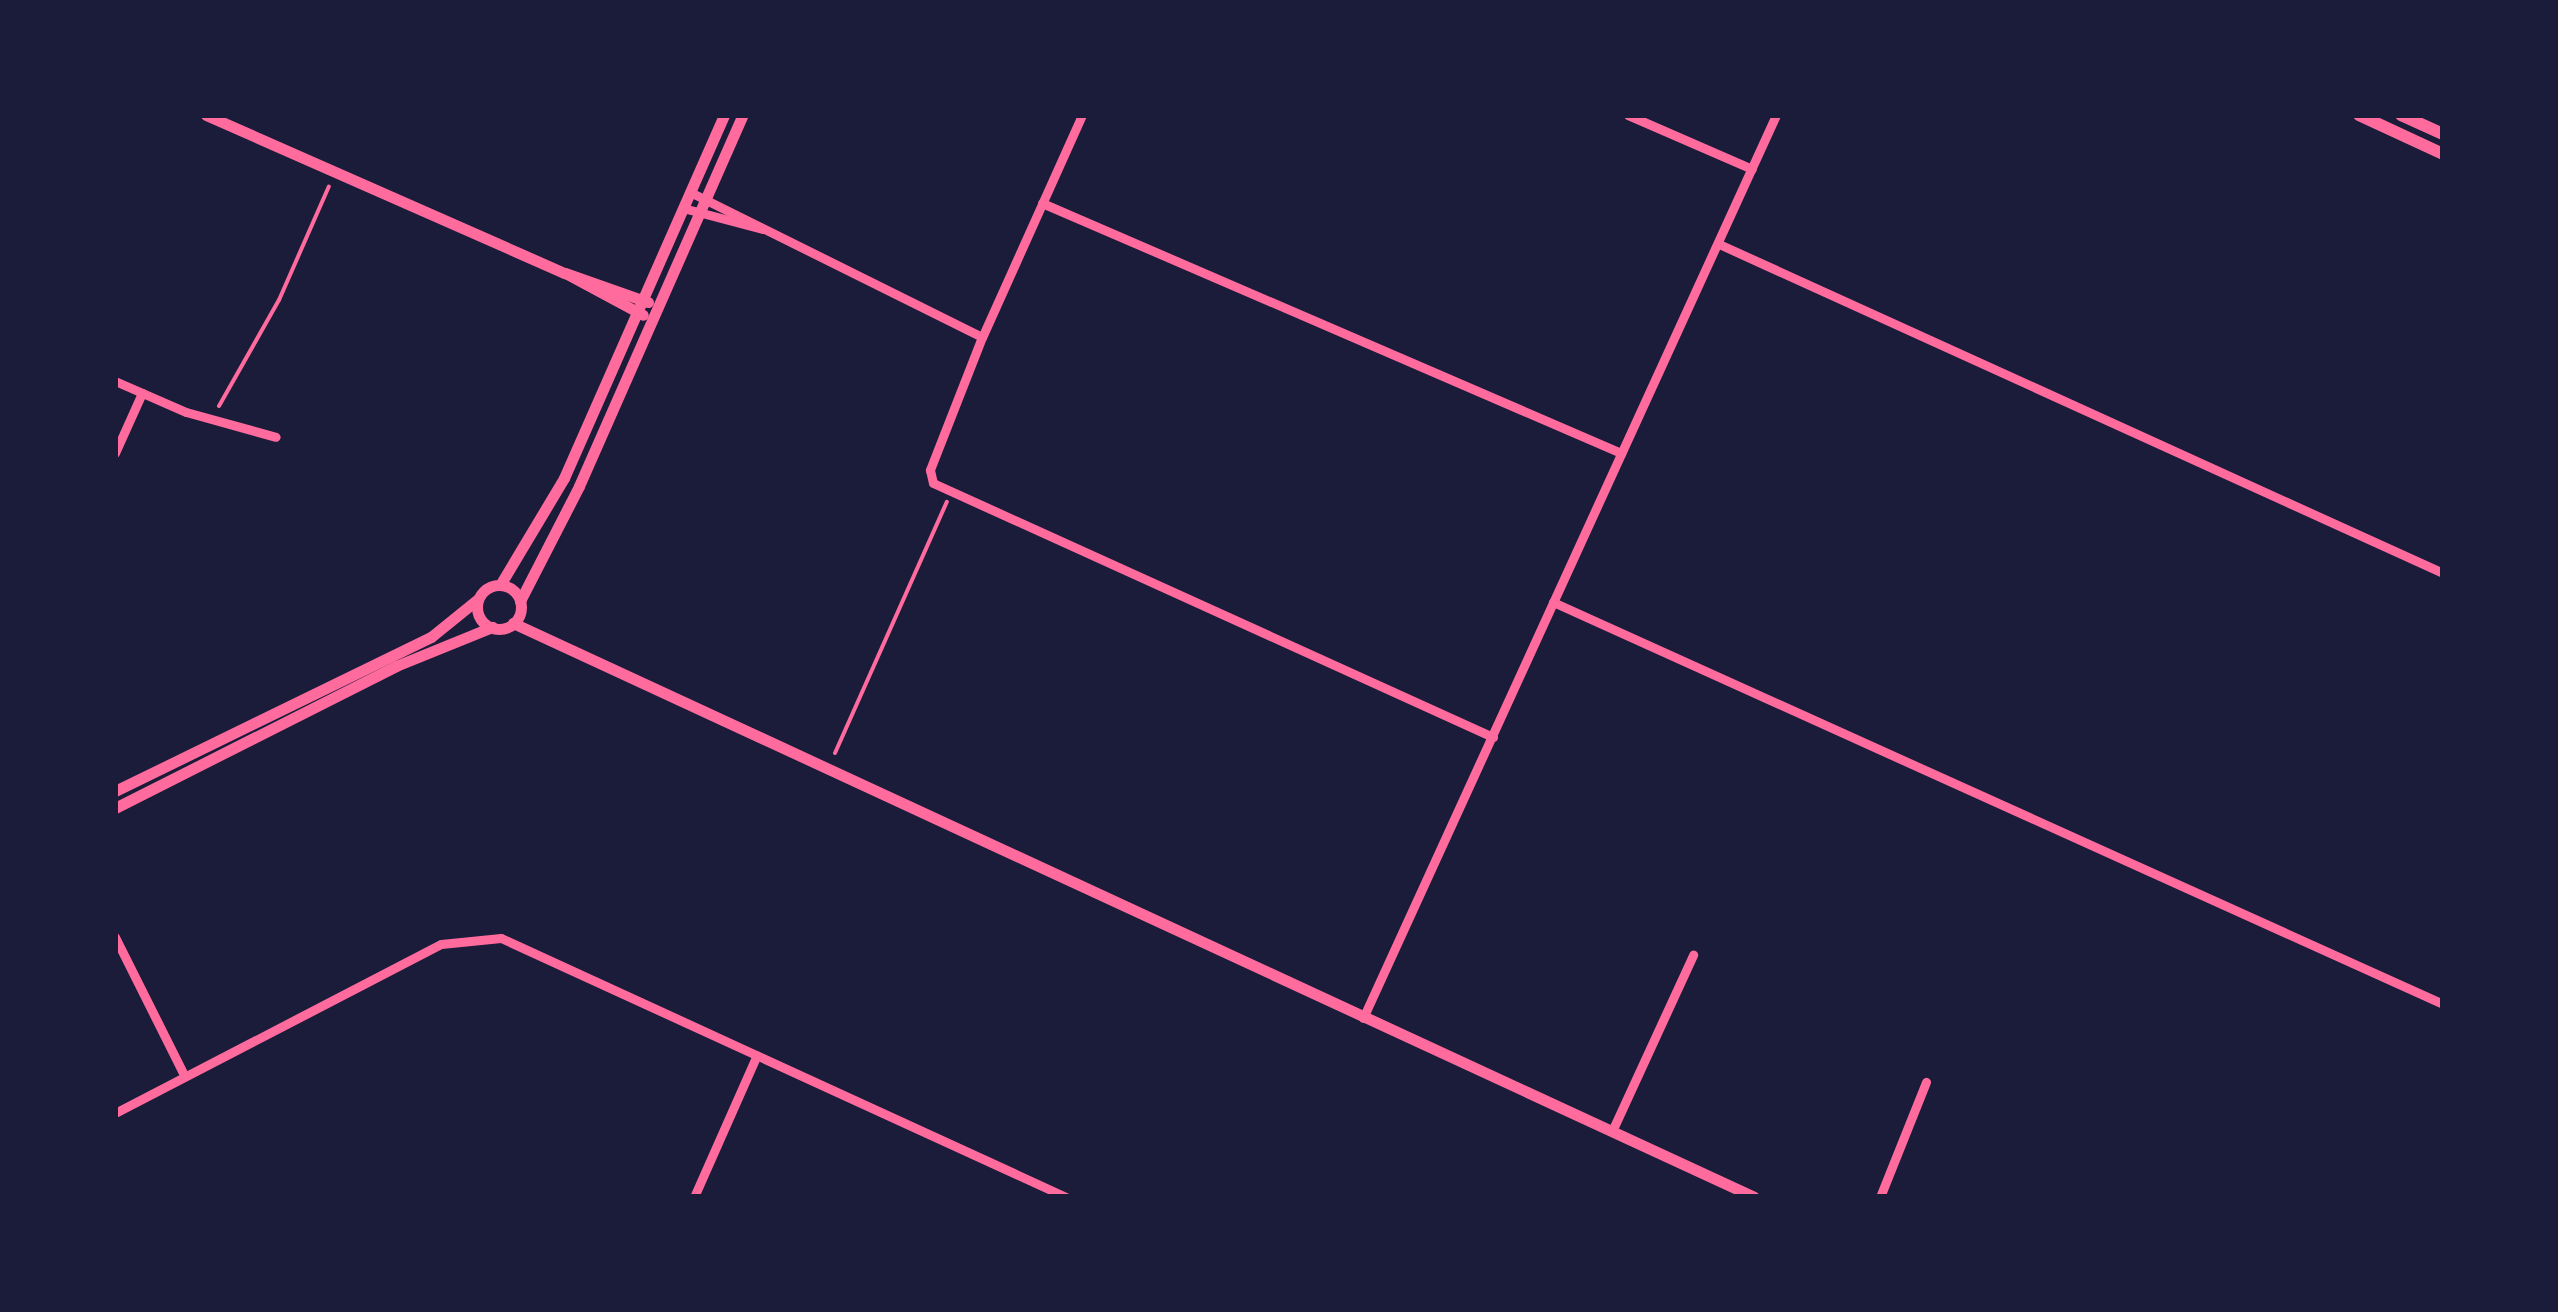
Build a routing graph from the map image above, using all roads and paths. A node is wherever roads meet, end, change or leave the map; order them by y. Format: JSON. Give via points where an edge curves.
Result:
{"nodes":[{"id":1,"x":206,"y":115,"type":"edge"},
{"id":2,"x":724,"y":115,"type":"edge"},
{"id":3,"x":743,"y":115,"type":"edge"},
{"id":4,"x":1082,"y":115,"type":"edge"},
{"id":5,"x":1628,"y":115,"type":"edge"},
{"id":6,"x":1776,"y":115,"type":"edge"},
{"id":7,"x":2359,"y":115,"type":"edge"},
{"id":8,"x":2400,"y":115,"type":"edge"},
{"id":9,"x":2443,"y":134,"type":"edge"},
{"id":10,"x":2443,"y":154,"type":"edge"},
{"id":11,"x":1752,"y":170,"type":"junction"},
{"id":12,"x":334,"y":173,"type":"junction"},
{"id":13,"x":690,"y":192,"type":"junction"},
{"id":14,"x":706,"y":199,"type":"junction"},
{"id":15,"x":1042,"y":203,"type":"junction"},
{"id":16,"x":682,"y":208,"type":"junction"},
{"id":17,"x":699,"y":215,"type":"junction"},
{"id":18,"x":766,"y":230,"type":"junction"},
{"id":19,"x":1718,"y":244,"type":"junction"},
{"id":20,"x":565,"y":273,"type":"junction"},
{"id":21,"x":643,"y":300,"type":"junction"},
{"id":22,"x":657,"y":306,"type":"junction"},
{"id":23,"x":638,"y":313,"type":"junction"},
{"id":24,"x":651,"y":319,"type":"junction"},
{"id":25,"x":982,"y":337,"type":"junction"},
{"id":26,"x":115,"y":380,"type":"edge"},
{"id":27,"x":142,"y":392,"type":"junction"},
{"id":28,"x":214,"y":420,"type":"junction"},
{"id":29,"x":276,"y":437,"type":"dead end"},
{"id":30,"x":115,"y":453,"type":"edge"},
{"id":31,"x":1620,"y":453,"type":"junction"},
{"id":32,"x":951,"y":493,"type":"junction"},
{"id":33,"x":2443,"y":573,"type":"edge"},
{"id":34,"x":500,"y":585,"type":"junction"},
{"id":35,"x":478,"y":599,"type":"junction"},
{"id":36,"x":520,"y":600,"type":"junction"},
{"id":37,"x":1553,"y":602,"type":"junction"},
{"id":38,"x":513,"y":623,"type":"junction"},
{"id":39,"x":492,"y":627,"type":"junction"},
{"id":40,"x":1492,"y":737,"type":"junction"},
{"id":41,"x":829,"y":766,"type":"junction"},
{"id":42,"x":115,"y":791,"type":"edge"},
{"id":43,"x":115,"y":808,"type":"edge"},
{"id":44,"x":115,"y":937,"type":"edge"},
{"id":45,"x":1693,"y":955,"type":"dead end"},
{"id":46,"x":2443,"y":1004,"type":"edge"},
{"id":47,"x":1363,"y":1018,"type":"junction"},
{"id":48,"x":757,"y":1055,"type":"junction"},
{"id":49,"x":184,"y":1072,"type":"junction"},
{"id":50,"x":1926,"y":1082,"type":"dead end"},
{"id":51,"x":115,"y":1113,"type":"edge"},
{"id":52,"x":1613,"y":1129,"type":"junction"},
{"id":53,"x":694,"y":1197,"type":"edge"},
{"id":54,"x":1066,"y":1197,"type":"edge"},
{"id":55,"x":1754,"y":1197,"type":"edge"},
{"id":56,"x":1880,"y":1197,"type":"edge"}],
"edges":[{"from":1,"to":12,"type":"street"},
{"from":2,"to":13,"type":"street"},
{"from":3,"to":14,"type":"street"},
{"from":4,"to":15,"type":"street"},
{"from":5,"to":11,"type":"street"},
{"from":6,"to":11,"type":"street"},
{"from":7,"to":10,"type":"main road"},
{"from":8,"to":9,"type":"main road"},
{"from":11,"to":19,"type":"street"},
{"from":12,"to":20,"type":"street"},
{"from":12,"to":28,"type":"path","via":[[279,300]]},
{"from":13,"to":14,"type":"street"},
{"from":13,"to":16,"type":"street"},
{"from":14,"to":17,"type":"street"},
{"from":14,"to":18,"type":"street"},
{"from":15,"to":25,"type":"street"},
{"from":15,"to":31,"type":"street"},
{"from":16,"to":17,"type":"street"},
{"from":16,"to":21,"type":"street"},
{"from":17,"to":18,"type":"street"},
{"from":17,"to":22,"type":"street"},
{"from":18,"to":25,"type":"street"},
{"from":19,"to":31,"type":"street"},
{"from":19,"to":33,"type":"street"},
{"from":20,"to":21,"type":"street"},
{"from":20,"to":23,"type":"street"},
{"from":21,"to":22,"type":"street"},
{"from":21,"to":23,"type":"street"},
{"from":22,"to":24,"type":"street"},
{"from":23,"to":24,"type":"street"},
{"from":23,"to":34,"type":"street","via":[[564,478]]},
{"from":24,"to":36,"type":"street","via":[[579,486]]},
{"from":25,"to":32,"type":"street","via":[[930,470],[934,483]]},
{"from":26,"to":27,"type":"street"},
{"from":27,"to":28,"type":"street"},
{"from":27,"to":30,"type":"street"},
{"from":28,"to":29,"type":"street"},
{"from":31,"to":37,"type":"street"},
{"from":32,"to":40,"type":"street"},
{"from":32,"to":41,"type":"path"},
{"from":34,"to":35,"type":"street"},
{"from":34,"to":36,"type":"street"},
{"from":35,"to":39,"type":"street","via":[[481,619]]},
{"from":35,"to":42,"type":"street","via":[[431,637]]},
{"from":36,"to":38,"type":"street"},
{"from":37,"to":40,"type":"street"},
{"from":37,"to":46,"type":"street"},
{"from":38,"to":39,"type":"street"},
{"from":38,"to":41,"type":"street"},
{"from":39,"to":43,"type":"street","via":[[396,666]]},
{"from":40,"to":47,"type":"street"},
{"from":41,"to":47,"type":"street"},
{"from":44,"to":49,"type":"street"},
{"from":45,"to":52,"type":"street"},
{"from":47,"to":52,"type":"street"},
{"from":48,"to":49,"type":"street","via":[[500,938],[441,944]]},
{"from":48,"to":53,"type":"street"},
{"from":48,"to":54,"type":"street"},
{"from":49,"to":51,"type":"street"},
{"from":50,"to":56,"type":"street"},
{"from":52,"to":55,"type":"street"}]}
